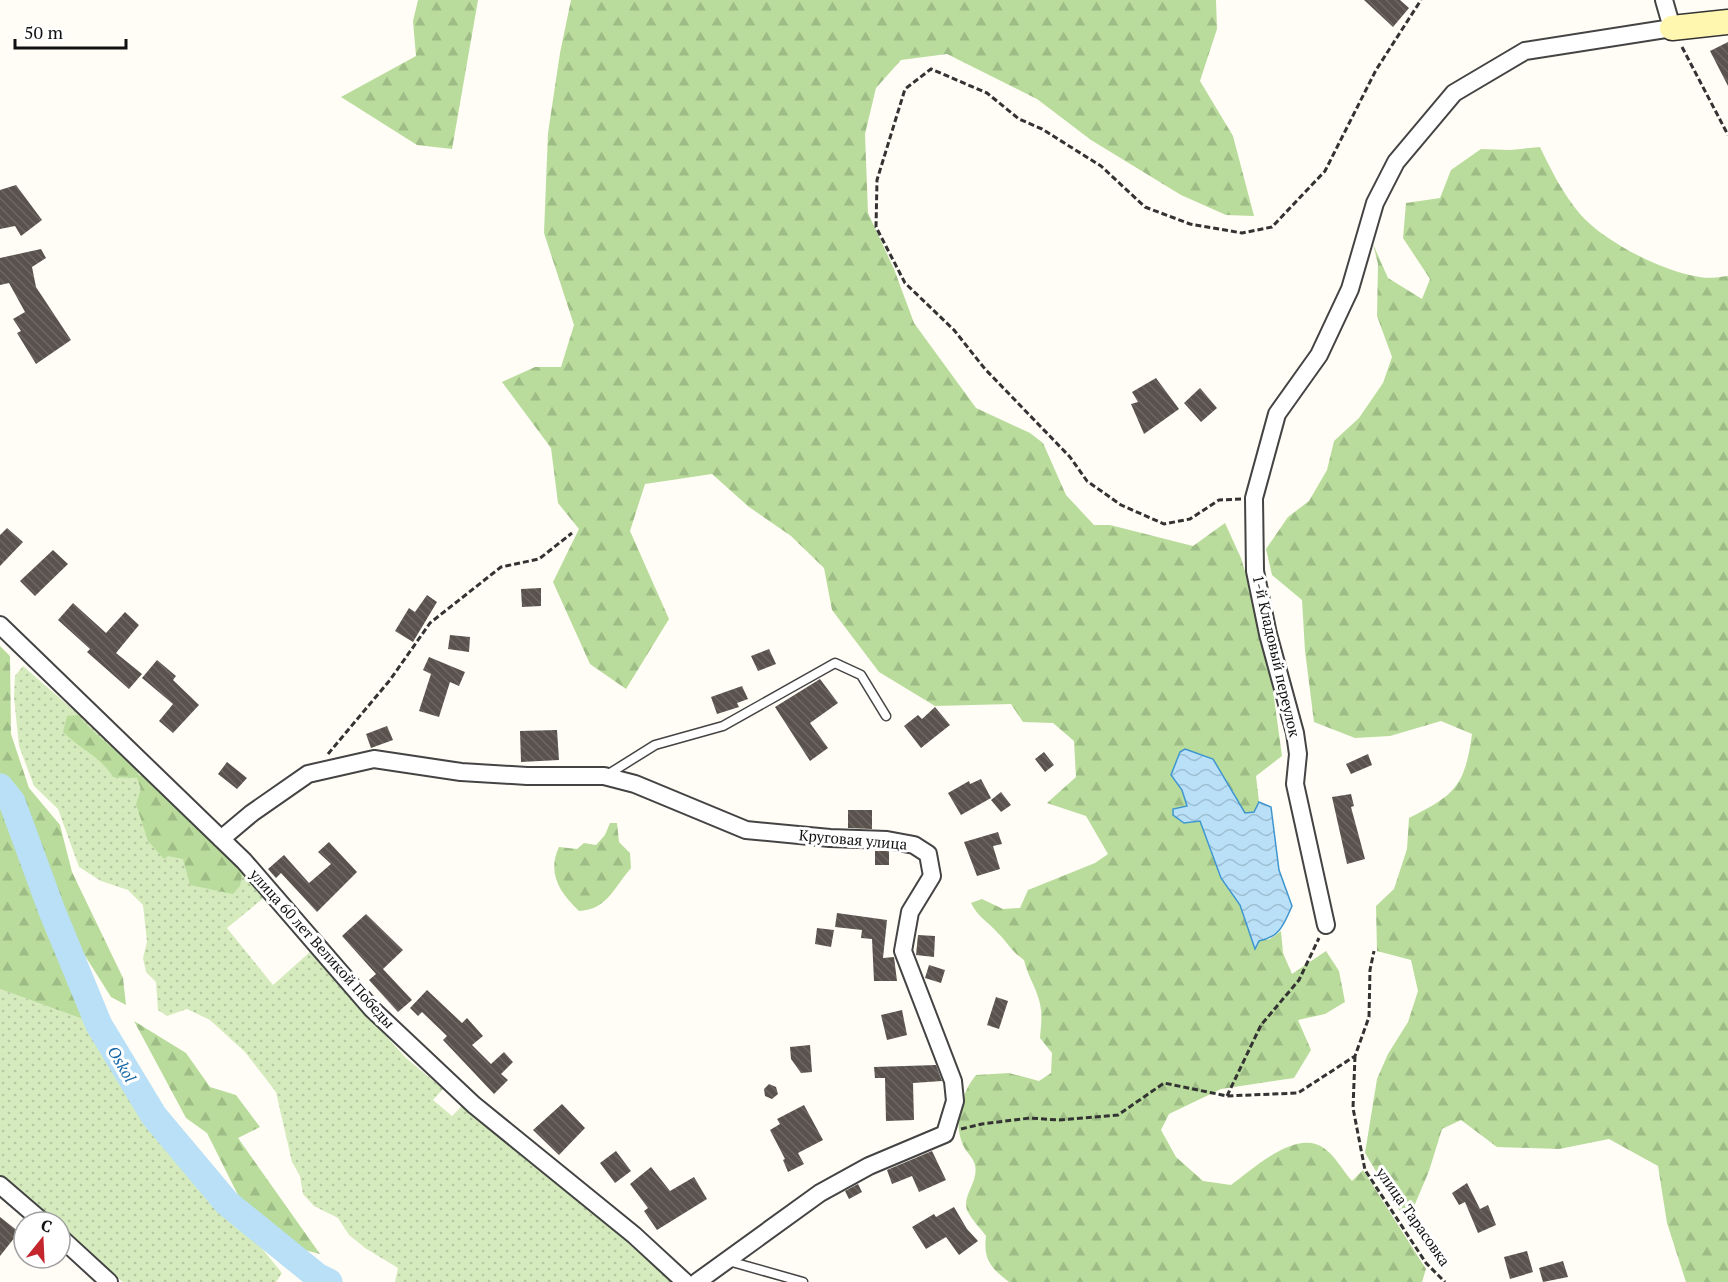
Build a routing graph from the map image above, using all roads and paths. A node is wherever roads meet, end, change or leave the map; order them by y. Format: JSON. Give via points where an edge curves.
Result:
{"nodes":[{"id":1,"x":1421,"y":0,"type":"edge"},
{"id":2,"x":1664,"y":0,"type":"edge"},
{"id":3,"x":1728,"y":22,"type":"edge"},
{"id":4,"x":1672,"y":28,"type":"junction"},
{"id":5,"x":1728,"y":135,"type":"edge"},
{"id":6,"x":1254,"y":498,"type":"junction"},
{"id":7,"x":572,"y":533,"type":"dead end"},
{"id":8,"x":0,"y":625,"type":"edge"},
{"id":9,"x":886,"y":716,"type":"dead end"},
{"id":10,"x":308,"y":774,"type":"junction"},
{"id":11,"x":604,"y":776,"type":"junction"},
{"id":12,"x":221,"y":839,"type":"junction"},
{"id":13,"x":1326,"y":925,"type":"joint"},
{"id":14,"x":1374,"y":951,"type":"dead end"},
{"id":15,"x":1354,"y":1056,"type":"junction"},
{"id":16,"x":1227,"y":1096,"type":"junction"},
{"id":17,"x":945,"y":1134,"type":"junction"},
{"id":18,"x":0,"y":1185,"type":"edge"},
{"id":19,"x":29,"y":1210,"type":"edge"},
{"id":20,"x":72,"y":1248,"type":"edge"},
{"id":21,"x":725,"y":1260,"type":"junction"},
{"id":22,"x":109,"y":1282,"type":"edge"},
{"id":23,"x":685,"y":1282,"type":"edge"},
{"id":24,"x":697,"y":1282,"type":"edge"},
{"id":25,"x":803,"y":1282,"type":"edge"},
{"id":26,"x":1445,"y":1282,"type":"edge"}],
"edges":[{"from":1,"to":6,"type":"path","via":[[1376,70],[1325,171],[1272,227],[1242,233],[1190,224],[1145,207],[1101,166],[1019,119],[987,93],[954,77],[931,69],[904,89],[877,180],[876,227],[905,283],[954,330],[1070,457],[1087,481],[1121,505],[1164,524],[1190,519],[1220,500]]},
{"from":2,"to":4,"type":"street"},
{"from":3,"to":4,"type":"main road"},
{"from":4,"to":5,"type":"path"},
{"from":4,"to":6,"type":"street","name":"1-й Кладовый переулок","via":[[1525,51],[1454,93],[1396,162],[1375,203],[1350,289],[1319,355],[1277,414]]},
{"from":6,"to":13,"type":"street","name":"1-й Кладовый переулок","via":[[1255,571],[1295,733],[1296,784]]},
{"from":7,"to":10,"type":"path","via":[[539,559],[501,567],[430,623],[346,736]]},
{"from":8,"to":12,"type":"street","name":"улица 60 лет Великой Победы"},
{"from":9,"to":11,"type":"lane","via":[[861,675],[836,663],[723,726],[655,745]]},
{"from":10,"to":11,"type":"street","name":"Круговая улица","via":[[374,759],[461,772]]},
{"from":10,"to":12,"type":"street","name":"Круговая улица"},
{"from":11,"to":17,"type":"street","name":"Круговая улица","via":[[635,784],[746,830],[887,840],[914,845],[928,854],[932,876],[910,912],[903,951],[953,1081],[955,1101]]},
{"from":12,"to":23,"type":"street","name":"улица 60 лет Великой Победы","via":[[372,1009],[474,1105]]},
{"from":13,"to":16,"type":"path","via":[[1299,980],[1260,1025]]},
{"from":14,"to":15,"type":"path","name":"улица Тарасовка","via":[[1369,1017]]},
{"from":15,"to":16,"type":"path","via":[[1299,1093]]},
{"from":15,"to":26,"type":"path","name":"улица Тарасовка","via":[[1353,1108],[1365,1170],[1426,1263]]},
{"from":16,"to":17,"type":"path","via":[[1164,1083],[1118,1115],[1030,1118]]},
{"from":17,"to":21,"type":"street","via":[[820,1192]]},
{"from":18,"to":19,"type":"street"},
{"from":20,"to":22,"type":"street"},
{"from":21,"to":24,"type":"street"},
{"from":21,"to":25,"type":"lane"}]}
